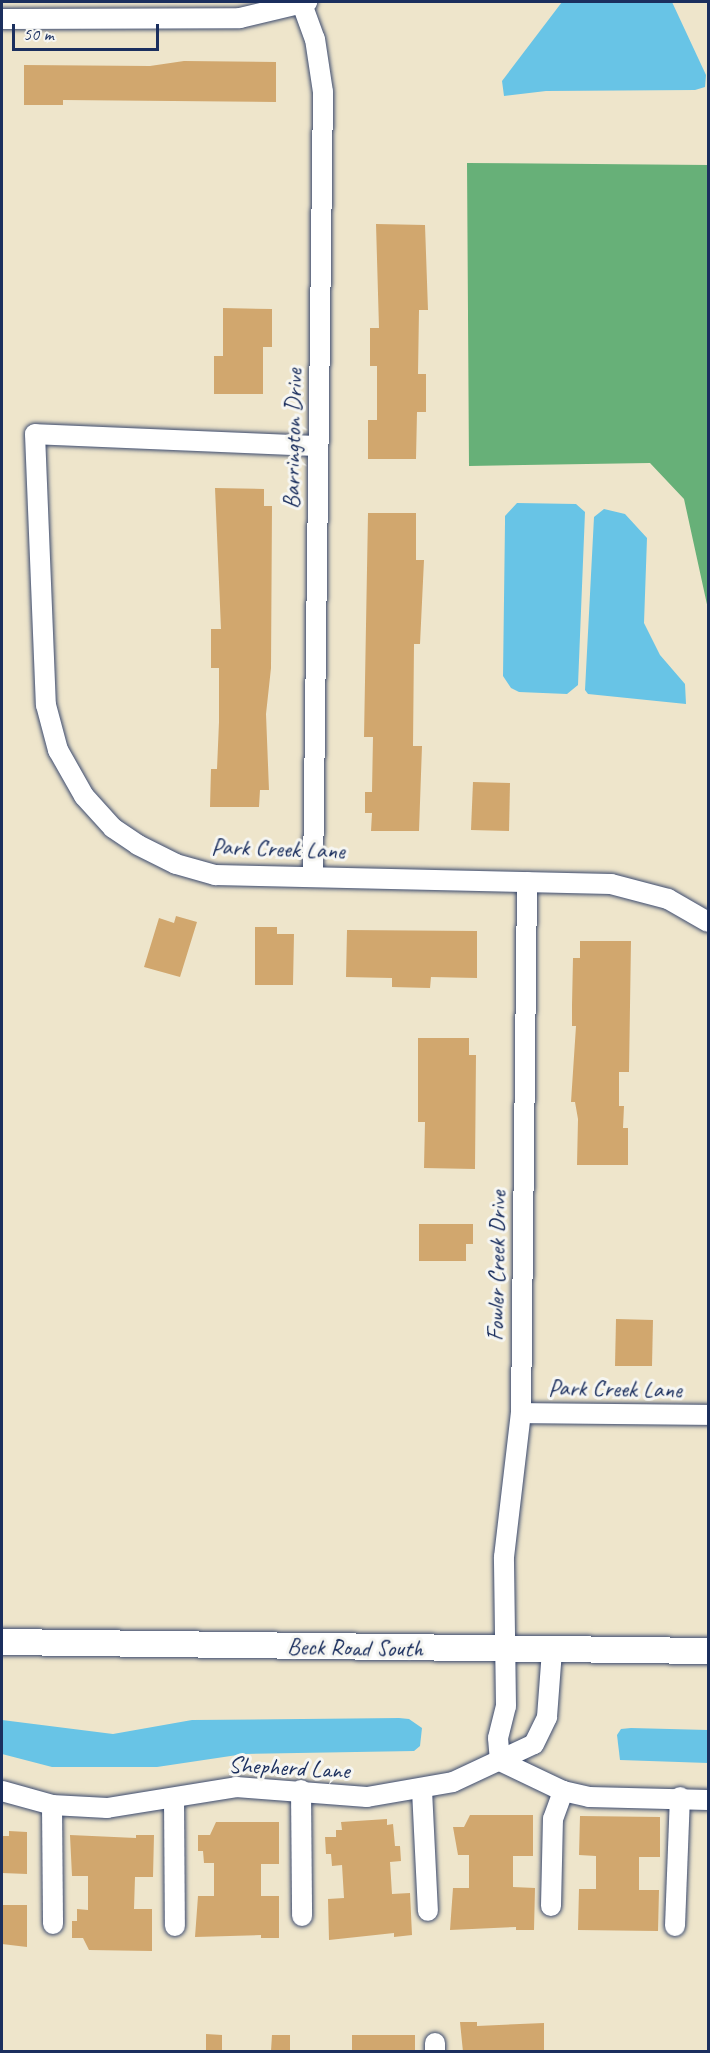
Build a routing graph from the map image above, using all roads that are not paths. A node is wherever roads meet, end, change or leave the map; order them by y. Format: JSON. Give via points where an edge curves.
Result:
{"nodes":[{"id":1,"x":305,"y":3,"type":"edge"},
{"id":2,"x":2,"y":19,"type":"edge"},
{"id":3,"x":318,"y":446,"type":"junction"},
{"id":4,"x":313,"y":877,"type":"junction"},
{"id":5,"x":526,"y":882,"type":"junction"},
{"id":6,"x":708,"y":922,"type":"edge"},
{"id":7,"x":521,"y":1413,"type":"junction"},
{"id":8,"x":708,"y":1415,"type":"edge"},
{"id":9,"x":2,"y":1642,"type":"edge"},
{"id":10,"x":505,"y":1650,"type":"junction"},
{"id":11,"x":552,"y":1651,"type":"junction"},
{"id":12,"x":708,"y":1651,"type":"edge"},
{"id":13,"x":500,"y":1761,"type":"junction"},
{"id":14,"x":301,"y":1790,"type":"junction"},
{"id":15,"x":422,"y":1790,"type":"junction"},
{"id":16,"x":2,"y":1791,"type":"edge"},
{"id":17,"x":563,"y":1791,"type":"junction"},
{"id":18,"x":680,"y":1797,"type":"junction"},
{"id":19,"x":174,"y":1798,"type":"junction"},
{"id":20,"x":708,"y":1800,"type":"edge"},
{"id":21,"x":52,"y":1805,"type":"junction"},
{"id":22,"x":551,"y":1906,"type":"dead end"},
{"id":23,"x":428,"y":1911,"type":"dead end"},
{"id":24,"x":302,"y":1916,"type":"dead end"},
{"id":25,"x":53,"y":1924,"type":"dead end"},
{"id":26,"x":175,"y":1926,"type":"dead end"},
{"id":27,"x":675,"y":1926,"type":"dead end"}],
"edges":[{"from":1,"to":2,"type":"street","via":[[240,18]]},
{"from":1,"to":3,"type":"street","name":"Barrington Drive","via":[[323,92]]},
{"from":3,"to":4,"type":"street","name":"Barrington Drive"},
{"from":3,"to":4,"type":"street","name":"Park Creek Lane","via":[[35,434],[46,705],[69,772],[113,828],[176,864],[240,878]]},
{"from":4,"to":5,"type":"street","name":"Park Creek Lane"},
{"from":5,"to":6,"type":"street","name":"Park Creek Lane","via":[[611,884],[668,899]]},
{"from":5,"to":7,"type":"street","name":"Fowler Creek Drive"},
{"from":7,"to":8,"type":"street","name":"Park Creek Lane"},
{"from":7,"to":10,"type":"street","name":"Fowler Creek Drive","via":[[504,1557]]},
{"from":9,"to":10,"type":"main road","name":"Beck Road South"},
{"from":10,"to":11,"type":"main road","name":"Beck Road South"},
{"from":10,"to":13,"type":"street","via":[[506,1706],[498,1738]]},
{"from":11,"to":12,"type":"main road","name":"Beck Road South"},
{"from":11,"to":13,"type":"street","name":"Shepherd Lane","via":[[547,1717],[534,1744]]},
{"from":13,"to":15,"type":"street","name":"Shepherd Lane","via":[[453,1782]]},
{"from":13,"to":17,"type":"street"},
{"from":14,"to":15,"type":"street","name":"Shepherd Lane","via":[[367,1797]]},
{"from":14,"to":19,"type":"street","name":"Shepherd Lane","via":[[236,1787]]},
{"from":14,"to":24,"type":"street"},
{"from":15,"to":23,"type":"street"},
{"from":16,"to":21,"type":"street","name":"Shepherd Lane"},
{"from":17,"to":18,"type":"street","via":[[605,1800]]},
{"from":17,"to":22,"type":"street","via":[[553,1819]]},
{"from":18,"to":20,"type":"street"},
{"from":18,"to":27,"type":"street"},
{"from":19,"to":21,"type":"street","name":"Shepherd Lane","via":[[107,1808]]},
{"from":19,"to":26,"type":"street"},
{"from":21,"to":25,"type":"street"}]}
